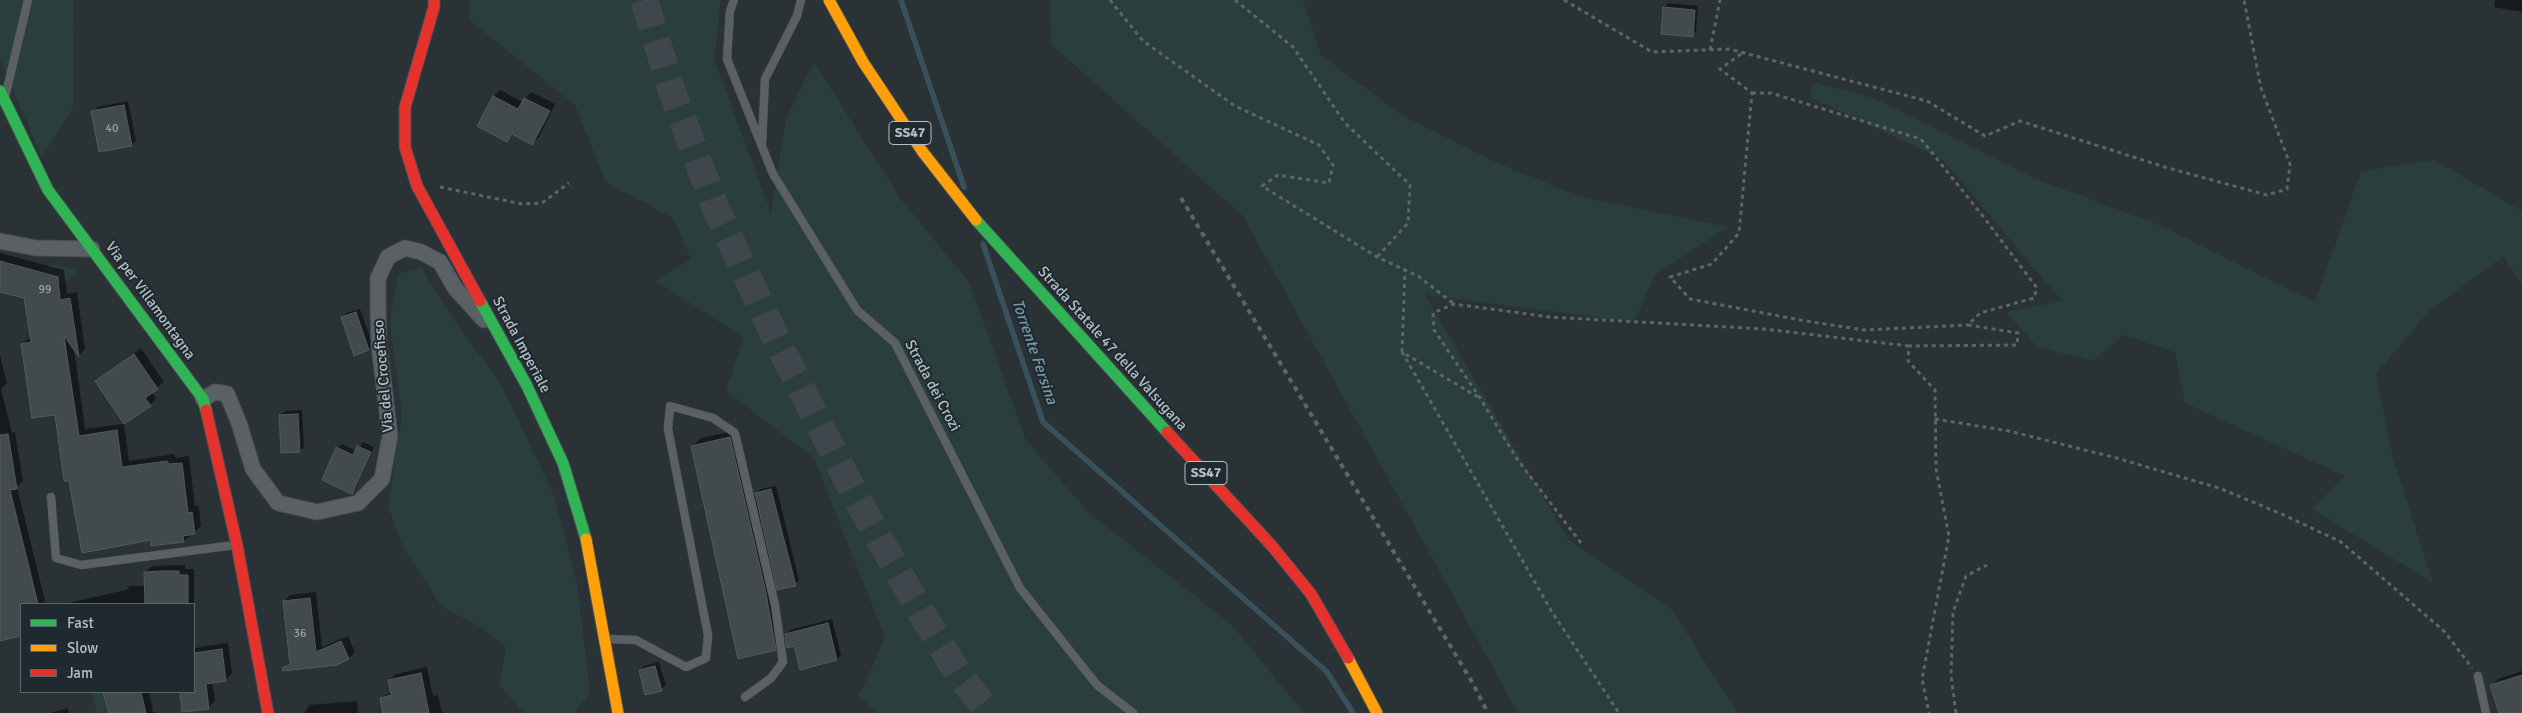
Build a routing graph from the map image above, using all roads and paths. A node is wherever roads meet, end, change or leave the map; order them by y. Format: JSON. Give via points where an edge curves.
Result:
{"nodes":[{"id":1,"x":28,"y":0,"type":"edge"},
{"id":2,"x":434,"y":0,"type":"edge"},
{"id":3,"x":734,"y":0,"type":"edge"},
{"id":4,"x":801,"y":0,"type":"edge"},
{"id":5,"x":829,"y":0,"type":"edge"},
{"id":6,"x":1110,"y":0,"type":"edge"},
{"id":7,"x":1235,"y":0,"type":"edge"},
{"id":8,"x":1564,"y":0,"type":"edge"},
{"id":9,"x":1720,"y":0,"type":"edge"},
{"id":10,"x":2244,"y":0,"type":"edge"},
{"id":11,"x":1710,"y":50,"type":"junction"},
{"id":12,"x":1742,"y":54,"type":"junction"},
{"id":13,"x":1752,"y":93,"type":"junction"},
{"id":14,"x":2,"y":96,"type":"edge"},
{"id":15,"x":762,"y":147,"type":"junction"},
{"id":16,"x":569,"y":183,"type":"dead end"},
{"id":17,"x":417,"y":186,"type":"junction"},
{"id":18,"x":0,"y":241,"type":"edge"},
{"id":19,"x":92,"y":249,"type":"junction"},
{"id":20,"x":1377,"y":257,"type":"junction"},
{"id":21,"x":1406,"y":270,"type":"junction"},
{"id":22,"x":1454,"y":304,"type":"junction"},
{"id":23,"x":1968,"y":325,"type":"junction"},
{"id":24,"x":502,"y":338,"type":"junction"},
{"id":25,"x":1909,"y":346,"type":"junction"},
{"id":26,"x":1402,"y":352,"type":"junction"},
{"id":27,"x":1480,"y":398,"type":"junction"},
{"id":28,"x":203,"y":399,"type":"junction"},
{"id":29,"x":1935,"y":419,"type":"junction"},
{"id":30,"x":51,"y":497,"type":"dead end"},
{"id":31,"x":1581,"y":543,"type":"dead end"},
{"id":32,"x":237,"y":545,"type":"junction"},
{"id":33,"x":1987,"y":565,"type":"dead end"},
{"id":34,"x":605,"y":639,"type":"junction"},
{"id":35,"x":2478,"y":676,"type":"joint"},
{"id":36,"x":745,"y":696,"type":"dead end"},
{"id":37,"x":268,"y":713,"type":"edge"},
{"id":38,"x":618,"y":713,"type":"edge"},
{"id":39,"x":1133,"y":713,"type":"edge"},
{"id":40,"x":1377,"y":713,"type":"edge"},
{"id":41,"x":1619,"y":713,"type":"edge"},
{"id":42,"x":1929,"y":713,"type":"edge"},
{"id":43,"x":1956,"y":713,"type":"edge"},
{"id":44,"x":2486,"y":713,"type":"edge"}],
"edges":[{"from":1,"to":14,"type":"lane"},
{"from":2,"to":17,"type":"main road","name":"Strada Imperiale","via":[[405,107],[406,147]]},
{"from":3,"to":15,"type":"lane","name":"Strada dei Crozi","via":[[730,11],[727,59]]},
{"from":4,"to":15,"type":"lane","via":[[798,16],[765,79]]},
{"from":5,"to":40,"type":"main road","name":"Strada Statale 47 della Valsugana","number":"SS47","via":[[863,62],[922,152],[962,204],[1272,546],[1311,594]]},
{"from":6,"to":20,"type":"path","via":[[1143,40],[1235,106],[1319,145],[1333,165],[1329,182],[1278,175],[1262,186]]},
{"from":7,"to":20,"type":"path","via":[[1294,47],[1345,123],[1410,185],[1408,223]]},
{"from":8,"to":11,"type":"path","via":[[1652,52]]},
{"from":9,"to":11,"type":"path"},
{"from":10,"to":12,"type":"path","via":[[2261,88],[2290,164],[2287,189],[2267,195],[2168,168],[2020,121],[1985,136],[1927,101]]},
{"from":11,"to":12,"type":"path","via":[[1729,49]]},
{"from":12,"to":13,"type":"path","via":[[1720,70]]},
{"from":13,"to":23,"type":"path","via":[[1771,93],[1920,139],[2037,288],[2034,298],[1980,313]]},
{"from":13,"to":23,"type":"path","via":[[1738,233],[1712,264],[1670,277],[1690,299],[1864,330]]},
{"from":14,"to":19,"type":"main road","name":"Via per Villamontagna","via":[[48,190]]},
{"from":15,"to":39,"type":"lane","name":"Strada dei Crozi","via":[[773,174],[857,310],[896,343],[1020,588],[1097,685]]},
{"from":16,"to":17,"type":"path","via":[[542,202],[522,204],[450,188]]},
{"from":17,"to":24,"type":"main road","name":"Strada Imperiale"},
{"from":18,"to":19,"type":"street","via":[[36,248]]},
{"from":19,"to":28,"type":"main road","name":"Via per Villamontagna"},
{"from":20,"to":21,"type":"path"},
{"from":21,"to":22,"type":"path"},
{"from":21,"to":26,"type":"path"},
{"from":22,"to":25,"type":"path","via":[[1550,317],[1764,329]]},
{"from":22,"to":27,"type":"path","via":[[1433,313],[1434,330]]},
{"from":23,"to":25,"type":"path","via":[[2018,333],[2017,345]]},
{"from":24,"to":28,"type":"street","name":"Via del Crocefisso","via":[[460,293],[440,262],[422,252],[405,248],[388,257],[378,278],[379,345],[390,436],[382,479],[358,503],[317,512],[278,503],[253,469],[227,394],[215,392]]},
{"from":24,"to":34,"type":"main road","name":"Strada Imperiale","via":[[562,463],[586,539]]},
{"from":25,"to":29,"type":"path","via":[[1908,361],[1935,390]]},
{"from":26,"to":27,"type":"path"},
{"from":26,"to":41,"type":"path","via":[[1552,612]]},
{"from":27,"to":31,"type":"path","via":[[1517,459]]},
{"from":28,"to":32,"type":"main road","name":"Via per Villamontagna"},
{"from":29,"to":35,"type":"path","via":[[2018,434],[2113,457],[2219,488],[2342,542],[2445,632]]},
{"from":29,"to":42,"type":"path","via":[[1936,469],[1949,536],[1922,678]]},
{"from":30,"to":32,"type":"lane","via":[[56,558],[81,565]]},
{"from":32,"to":37,"type":"main road","name":"Via per Villamontagna"},
{"from":33,"to":43,"type":"path","via":[[1966,576],[1953,612],[1950,676]]},
{"from":34,"to":36,"type":"lane","via":[[636,640],[686,667],[706,658],[708,635],[668,428],[670,406],[713,418],[735,433],[775,605],[783,662],[771,678]]},
{"from":34,"to":38,"type":"main road","name":"Strada Imperiale"},
{"from":35,"to":44,"type":"lane"}]}
